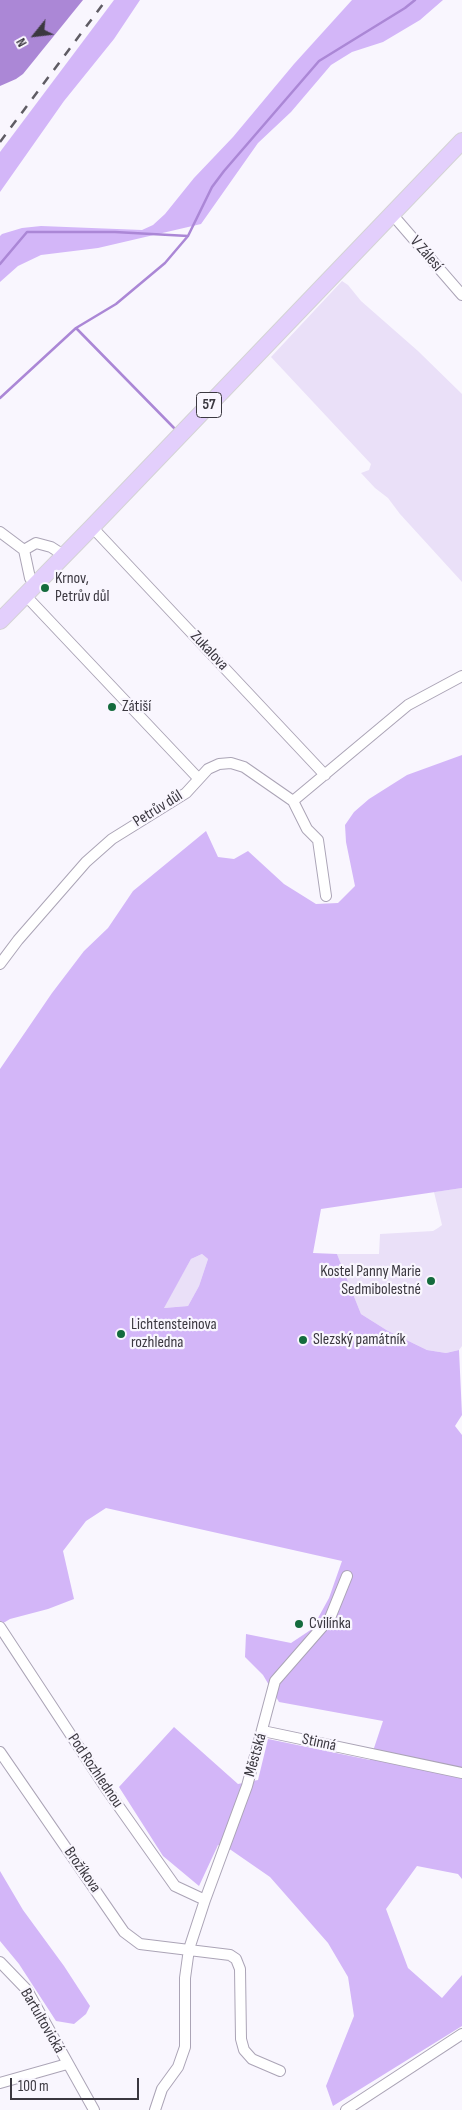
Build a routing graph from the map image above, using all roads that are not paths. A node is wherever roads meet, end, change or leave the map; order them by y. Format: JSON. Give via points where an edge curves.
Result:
{"nodes":[{"id":1,"x":462,"y":141,"type":"edge"},
{"id":2,"x":391,"y":213,"type":"junction"},
{"id":3,"x":462,"y":295,"type":"edge"},
{"id":4,"x":92,"y":528,"type":"junction"},
{"id":5,"x":0,"y":532,"type":"edge"},
{"id":6,"x":24,"y":550,"type":"junction"},
{"id":7,"x":64,"y":556,"type":"junction"},
{"id":8,"x":31,"y":590,"type":"junction"},
{"id":9,"x":0,"y":621,"type":"edge"},
{"id":10,"x":462,"y":676,"type":"edge"},
{"id":11,"x":325,"y":775,"type":"junction"},
{"id":12,"x":198,"y":778,"type":"junction"},
{"id":13,"x":293,"y":801,"type":"junction"},
{"id":14,"x":326,"y":896,"type":"dead end"},
{"id":15,"x":0,"y":964,"type":"edge"},
{"id":16,"x":347,"y":1576,"type":"dead end"},
{"id":17,"x":0,"y":1628,"type":"edge"},
{"id":18,"x":263,"y":1731,"type":"junction"},
{"id":19,"x":0,"y":1752,"type":"edge"},
{"id":20,"x":462,"y":1773,"type":"edge"},
{"id":21,"x":205,"y":1900,"type":"junction"},
{"id":22,"x":189,"y":1949,"type":"junction"},
{"id":23,"x":0,"y":1962,"type":"edge"},
{"id":24,"x":462,"y":2034,"type":"edge"},
{"id":25,"x":67,"y":2064,"type":"junction"},
{"id":26,"x":280,"y":2071,"type":"dead end"},
{"id":27,"x":0,"y":2083,"type":"edge"},
{"id":28,"x":94,"y":2110,"type":"edge"},
{"id":29,"x":155,"y":2110,"type":"edge"},
{"id":30,"x":346,"y":2110,"type":"edge"}],
"edges":[{"from":1,"to":2,"type":"main road","number":"57"},
{"from":2,"to":3,"type":"street","name":"V Zálesí"},
{"from":2,"to":4,"type":"main road","number":"57"},
{"from":4,"to":7,"type":"main road","number":"57"},
{"from":4,"to":11,"type":"street","name":"Zukalova"},
{"from":5,"to":6,"type":"street"},
{"from":6,"to":7,"type":"street","via":[[36,543],[51,547]]},
{"from":6,"to":8,"type":"street"},
{"from":7,"to":8,"type":"main road","number":"57"},
{"from":8,"to":9,"type":"main road","number":"57"},
{"from":8,"to":12,"type":"street"},
{"from":10,"to":11,"type":"street","via":[[408,705]]},
{"from":11,"to":13,"type":"street"},
{"from":12,"to":13,"type":"street","name":"Petrův důl","via":[[219,764],[244,766]]},
{"from":12,"to":15,"type":"street","name":"Petrův důl","via":[[186,793],[112,839],[86,862]]},
{"from":13,"to":14,"type":"street","via":[[307,829],[318,840]]},
{"from":16,"to":18,"type":"street","name":"Městská","via":[[330,1618],[275,1681]]},
{"from":17,"to":21,"type":"street","name":"Pod Rozhlednou","via":[[175,1886]]},
{"from":18,"to":20,"type":"street","name":"Stinná"},
{"from":18,"to":21,"type":"street","name":"Městská","via":[[247,1786]]},
{"from":19,"to":22,"type":"street","name":"Brožíkova","via":[[124,1932],[140,1944]]},
{"from":21,"to":22,"type":"street","name":"Městská"},
{"from":22,"to":26,"type":"street","via":[[230,1955],[236,1959],[240,1969],[244,2050],[252,2059]]},
{"from":22,"to":29,"type":"street","name":"Městská","via":[[185,1978],[185,2047],[178,2066],[162,2089]]},
{"from":23,"to":25,"type":"street","name":"Bartultovická","via":[[27,1990]]},
{"from":24,"to":30,"type":"street"},
{"from":25,"to":27,"type":"street"},
{"from":25,"to":28,"type":"street","name":"Bartultovická"}]}
